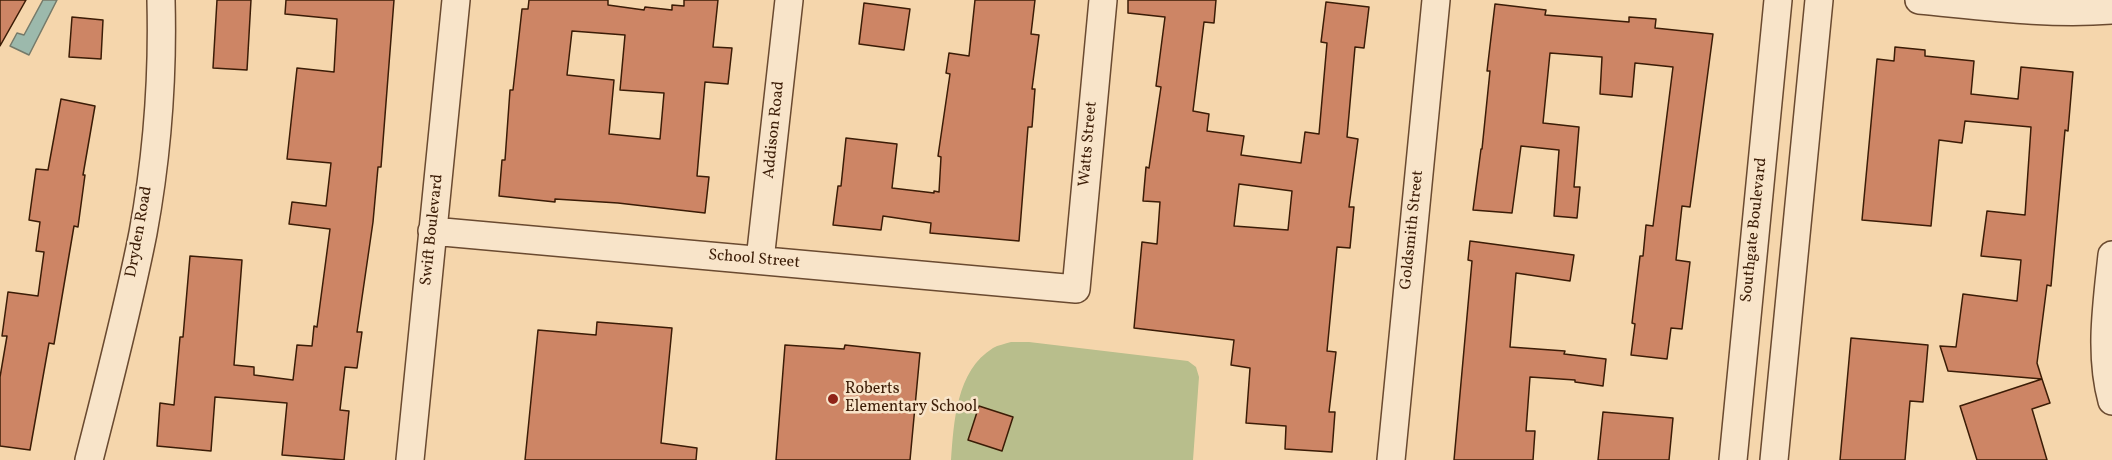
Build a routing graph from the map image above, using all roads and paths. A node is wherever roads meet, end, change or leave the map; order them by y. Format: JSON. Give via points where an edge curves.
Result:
{"nodes":[{"id":1,"x":160,"y":0,"type":"edge"},
{"id":2,"x":456,"y":0,"type":"edge"},
{"id":3,"x":789,"y":0,"type":"edge"},
{"id":4,"x":1103,"y":0,"type":"edge"},
{"id":5,"x":1436,"y":0,"type":"edge"},
{"id":6,"x":1778,"y":0,"type":"edge"},
{"id":7,"x":1819,"y":0,"type":"edge"},
{"id":8,"x":1919,"y":0,"type":"edge"},
{"id":9,"x":2112,"y":10,"type":"edge"},
{"id":10,"x":432,"y":231,"type":"junction"},
{"id":11,"x":2112,"y":255,"type":"edge"},
{"id":12,"x":760,"y":260,"type":"junction"},
{"id":13,"x":1076,"y":289,"type":"joint"},
{"id":14,"x":2112,"y":401,"type":"edge"},
{"id":15,"x":89,"y":460,"type":"edge"},
{"id":16,"x":411,"y":460,"type":"edge"},
{"id":17,"x":1390,"y":460,"type":"edge"},
{"id":18,"x":1733,"y":460,"type":"edge"},
{"id":19,"x":1774,"y":460,"type":"edge"}],
"edges":[{"from":1,"to":15,"type":"street","name":"Dryden Road","via":[[162,42],[157,124],[143,232]]},
{"from":2,"to":10,"type":"street","name":"Swift Boulevard"},
{"from":3,"to":12,"type":"street","name":"Addison Road"},
{"from":4,"to":13,"type":"street","name":"Watts Street"},
{"from":5,"to":17,"type":"street","name":"Goldsmith Street"},
{"from":6,"to":18,"type":"street","name":"Southgate Boulevard"},
{"from":7,"to":19,"type":"street"},
{"from":8,"to":9,"type":"street","via":[[2035,10]]},
{"from":10,"to":12,"type":"street","name":"School Street"},
{"from":10,"to":16,"type":"street","name":"Swift Boulevard"},
{"from":11,"to":14,"type":"street","via":[[2105,325],[2107,383]]},
{"from":12,"to":13,"type":"street","name":"School Street"}]}
